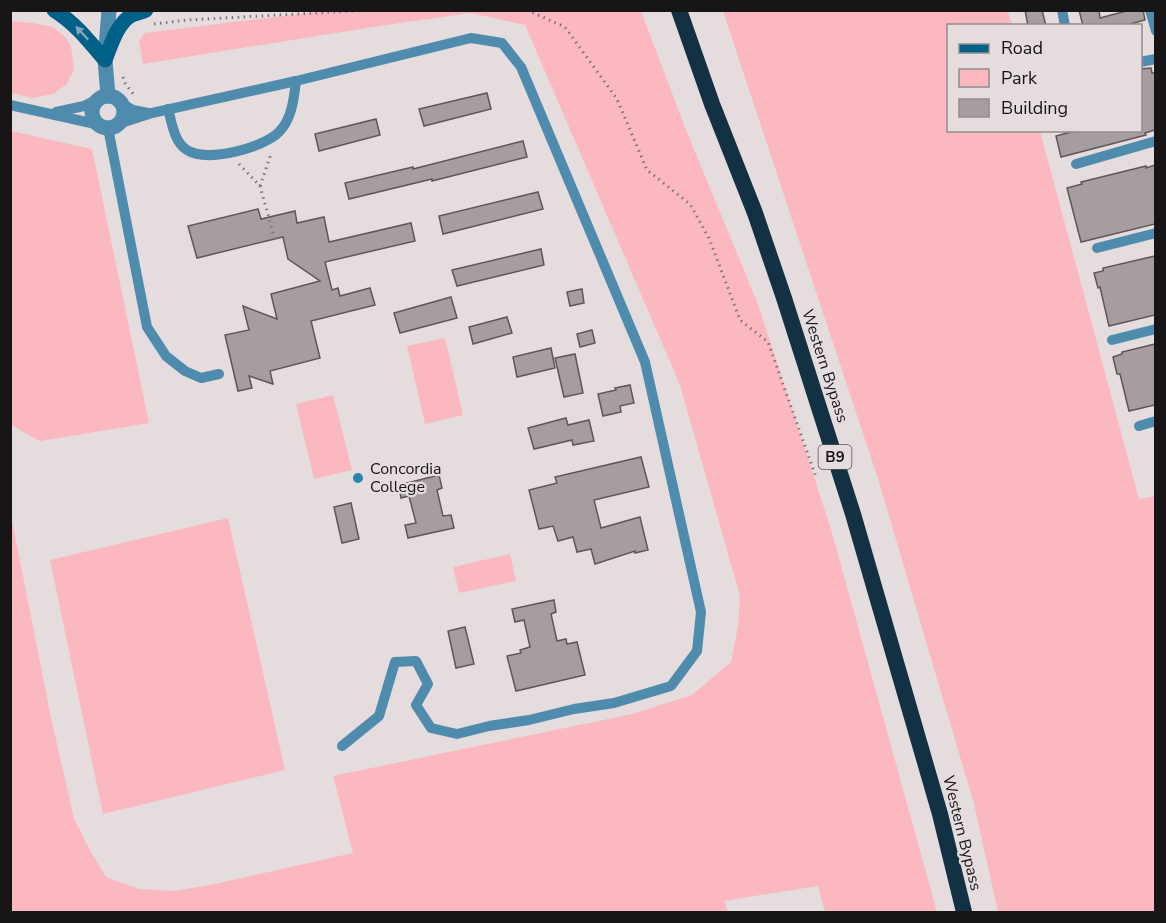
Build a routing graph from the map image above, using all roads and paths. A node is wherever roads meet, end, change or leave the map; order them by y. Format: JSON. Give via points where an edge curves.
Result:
{"nodes":[{"id":1,"x":54,"y":10,"type":"edge"},
{"id":2,"x":109,"y":10,"type":"edge"},
{"id":3,"x":370,"y":10,"type":"edge"},
{"id":4,"x":527,"y":10,"type":"edge"},
{"id":5,"x":679,"y":10,"type":"edge"},
{"id":6,"x":1150,"y":10,"type":"edge"},
{"id":7,"x":147,"y":18,"type":"edge"},
{"id":8,"x":1155,"y":31,"type":"edge"},
{"id":9,"x":105,"y":60,"type":"junction"},
{"id":10,"x":123,"y":74,"type":"dead end"},
{"id":11,"x":296,"y":81,"type":"junction"},
{"id":12,"x":103,"y":98,"type":"junction"},
{"id":13,"x":122,"y":104,"type":"junction"},
{"id":14,"x":10,"y":105,"type":"edge"},
{"id":15,"x":168,"y":109,"type":"junction"},
{"id":16,"x":50,"y":113,"type":"junction"},
{"id":17,"x":152,"y":113,"type":"junction"},
{"id":18,"x":109,"y":126,"type":"junction"},
{"id":19,"x":279,"y":132,"type":"junction"},
{"id":20,"x":1155,"y":141,"type":"edge"},
{"id":21,"x":230,"y":154,"type":"junction"},
{"id":22,"x":1076,"y":164,"type":"dead end"},
{"id":23,"x":260,"y":186,"type":"junction"},
{"id":24,"x":1155,"y":233,"type":"edge"},
{"id":25,"x":275,"y":240,"type":"dead end"},
{"id":26,"x":1097,"y":248,"type":"dead end"},
{"id":27,"x":1155,"y":329,"type":"edge"},
{"id":28,"x":1112,"y":340,"type":"dead end"},
{"id":29,"x":219,"y":374,"type":"dead end"},
{"id":30,"x":1155,"y":421,"type":"edge"},
{"id":31,"x":1139,"y":426,"type":"dead end"},
{"id":32,"x":816,"y":477,"type":"dead end"},
{"id":33,"x":342,"y":746,"type":"dead end"},
{"id":34,"x":964,"y":912,"type":"edge"}],
"edges":[{"from":9,"to":1,"type":"main road","one_way":true,"via":[[84,35]]},
{"from":2,"to":9,"type":"street"},
{"from":3,"to":7,"type":"path","via":[[187,20]]},
{"from":4,"to":32,"type":"path","via":[[565,27],[617,99],[647,170],[690,204],[709,238],[740,320],[768,342]]},
{"from":5,"to":34,"type":"highway","name":"Western Bypass","number":"B9","via":[[755,213],[853,513],[940,814]]},
{"from":6,"to":8,"type":"lane"},
{"from":7,"to":9,"type":"main road","via":[[131,15],[116,34]]},
{"from":9,"to":12,"type":"street"},
{"from":10,"to":17,"type":"path","via":[[130,90]]},
{"from":11,"to":15,"type":"lane"},
{"from":11,"to":19,"type":"lane","via":[[294,100]]},
{"from":11,"to":33,"type":"lane","via":[[471,38],[502,43],[521,66],[645,362],[701,612],[697,651],[671,686],[614,703],[457,734],[431,728],[417,705],[428,684],[416,661],[395,662],[379,716]]},
{"from":12,"to":13,"type":"street","via":[[116,98]]},
{"from":12,"to":16,"type":"lane"},
{"from":12,"to":18,"type":"street","via":[[92,113],[96,122]]},
{"from":13,"to":17,"type":"lane"},
{"from":13,"to":18,"type":"street","via":[[121,121]]},
{"from":14,"to":16,"type":"lane"},
{"from":15,"to":17,"type":"lane"},
{"from":15,"to":21,"type":"lane","via":[[175,135],[187,150],[202,155]]},
{"from":16,"to":18,"type":"lane"},
{"from":17,"to":18,"type":"lane"},
{"from":18,"to":29,"type":"lane","via":[[147,327],[166,356],[185,371],[201,378]]},
{"from":19,"to":21,"type":"lane"},
{"from":19,"to":23,"type":"path"},
{"from":20,"to":22,"type":"lane"},
{"from":21,"to":23,"type":"path"},
{"from":23,"to":25,"type":"path"},
{"from":24,"to":26,"type":"lane"},
{"from":27,"to":28,"type":"lane"},
{"from":30,"to":31,"type":"lane"}]}
